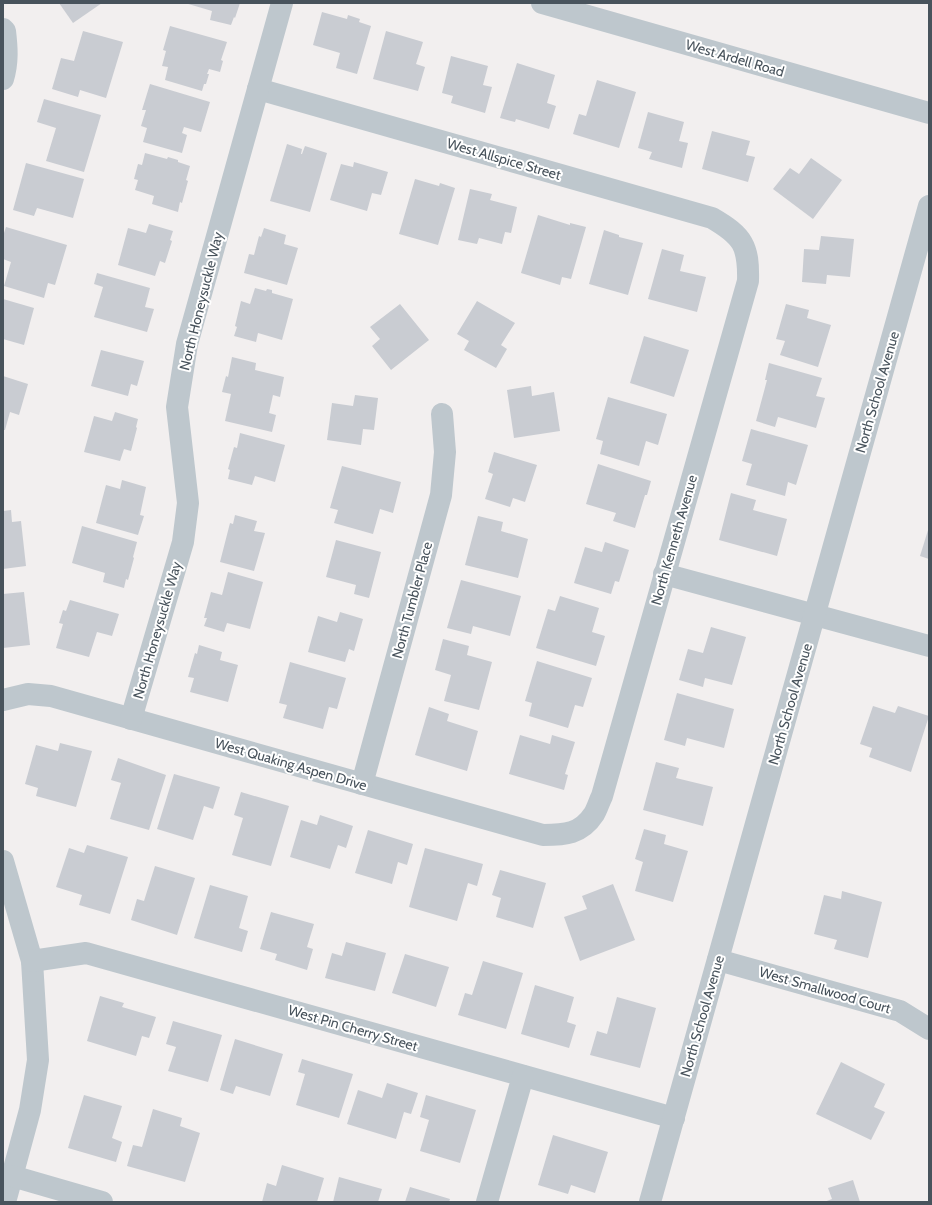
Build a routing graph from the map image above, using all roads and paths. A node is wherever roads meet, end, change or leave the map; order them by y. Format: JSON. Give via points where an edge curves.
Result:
{"nodes":[{"id":1,"x":282,"y":3,"type":"edge"},
{"id":2,"x":542,"y":3,"type":"edge"},
{"id":3,"x":4,"y":30,"type":"edge"},
{"id":4,"x":3,"y":79,"type":"edge"},
{"id":5,"x":258,"y":89,"type":"junction"},
{"id":6,"x":929,"y":113,"type":"edge"},
{"id":7,"x":929,"y":206,"type":"edge"},
{"id":8,"x":743,"y":243,"type":"joint"},
{"id":9,"x":442,"y":414,"type":"dead end"},
{"id":10,"x":664,"y":574,"type":"junction"},
{"id":11,"x":815,"y":615,"type":"junction"},
{"id":12,"x":929,"y":646,"type":"edge"},
{"id":13,"x":3,"y":700,"type":"edge"},
{"id":14,"x":131,"y":719,"type":"junction"},
{"id":15,"x":362,"y":784,"type":"junction"},
{"id":16,"x":578,"y":830,"type":"joint"},
{"id":17,"x":3,"y":860,"type":"edge"},
{"id":18,"x":718,"y":960,"type":"junction"},
{"id":19,"x":32,"y":961,"type":"junction"},
{"id":20,"x":929,"y":1029,"type":"edge"},
{"id":21,"x":523,"y":1076,"type":"junction"},
{"id":22,"x":674,"y":1118,"type":"junction"},
{"id":23,"x":12,"y":1176,"type":"junction"},
{"id":24,"x":5,"y":1202,"type":"edge"},
{"id":25,"x":102,"y":1202,"type":"edge"},
{"id":26,"x":488,"y":1202,"type":"edge"},
{"id":27,"x":650,"y":1202,"type":"edge"}],
"edges":[{"from":1,"to":5,"type":"street","name":"North Honeysuckle Way"},
{"from":2,"to":6,"type":"street","name":"West Ardell Road"},
{"from":3,"to":4,"type":"street","via":[[8,48]]},
{"from":5,"to":8,"type":"street","name":"West Allspice Street","via":[[712,218],[729,228]]},
{"from":5,"to":14,"type":"street","name":"North Honeysuckle Way","via":[[187,344],[177,407],[188,503],[183,542]]},
{"from":7,"to":11,"type":"street","name":"North School Avenue"},
{"from":8,"to":10,"type":"street","name":"North Kenneth Avenue","via":[[748,262],[748,281]]},
{"from":9,"to":15,"type":"street","name":"North Tumbler Place","via":[[445,452],[440,495]]},
{"from":10,"to":11,"type":"street"},
{"from":10,"to":16,"type":"street","name":"North Kenneth Avenue","via":[[602,796],[594,814]]},
{"from":11,"to":12,"type":"street"},
{"from":11,"to":18,"type":"street","name":"North School Avenue"},
{"from":13,"to":14,"type":"street","name":"West Quaking Aspen Drive","via":[[28,694],[51,696]]},
{"from":14,"to":15,"type":"street","name":"West Quaking Aspen Drive"},
{"from":15,"to":16,"type":"street","name":"West Quaking Aspen Drive","via":[[543,835],[561,835]]},
{"from":17,"to":19,"type":"street"},
{"from":18,"to":20,"type":"street","name":"West Smallwood Court","via":[[900,1011]]},
{"from":18,"to":22,"type":"street","name":"North School Avenue"},
{"from":19,"to":21,"type":"street","name":"West Pin Cherry Street","via":[[86,953]]},
{"from":19,"to":23,"type":"street","via":[[38,1060],[30,1110]]},
{"from":21,"to":22,"type":"street","name":"West Pin Cherry Street"},
{"from":21,"to":26,"type":"street"},
{"from":22,"to":27,"type":"street","name":"North School Avenue"},
{"from":23,"to":24,"type":"street"},
{"from":23,"to":25,"type":"street"}]}
